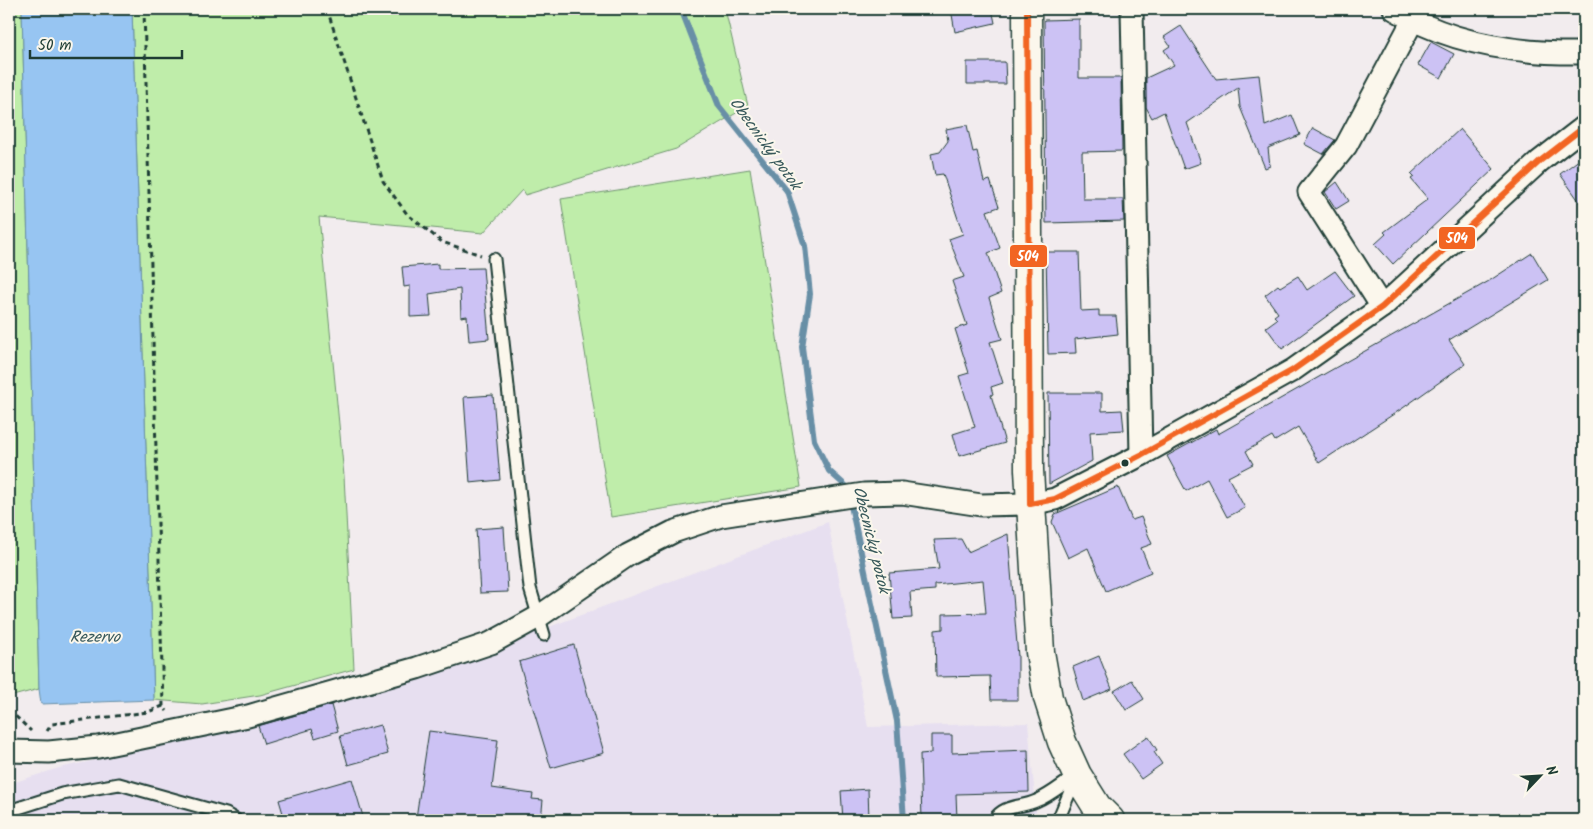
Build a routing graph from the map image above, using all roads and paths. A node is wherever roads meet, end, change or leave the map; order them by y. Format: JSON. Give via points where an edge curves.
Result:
{"nodes":[{"id":1,"x":144,"y":9,"type":"edge"},
{"id":2,"x":327,"y":9,"type":"edge"},
{"id":3,"x":1027,"y":9,"type":"edge"},
{"id":4,"x":1132,"y":9,"type":"edge"},
{"id":5,"x":1394,"y":9,"type":"edge"},
{"id":6,"x":1413,"y":20,"type":"junction"},
{"id":7,"x":1584,"y":53,"type":"edge"},
{"id":8,"x":1584,"y":127,"type":"edge"},
{"id":9,"x":494,"y":259,"type":"joint"},
{"id":10,"x":1382,"y":307,"type":"junction"},
{"id":11,"x":1141,"y":455,"type":"junction"},
{"id":12,"x":1030,"y":504,"type":"junction"},
{"id":13,"x":541,"y":626,"type":"junction"},
{"id":14,"x":163,"y":706,"type":"junction"},
{"id":15,"x":180,"y":730,"type":"junction"},
{"id":16,"x":46,"y":732,"type":"dead end"},
{"id":17,"x":9,"y":751,"type":"edge"},
{"id":18,"x":1077,"y":775,"type":"junction"},
{"id":19,"x":9,"y":811,"type":"edge"},
{"id":20,"x":1102,"y":816,"type":"edge"},
{"id":21,"x":236,"y":820,"type":"edge"},
{"id":22,"x":994,"y":820,"type":"edge"},
{"id":23,"x":1058,"y":820,"type":"edge"}],
"edges":[{"from":1,"to":14,"type":"path"},
{"from":2,"to":9,"type":"path","via":[[383,181],[407,214],[442,242]]},
{"from":3,"to":12,"type":"street"},
{"from":4,"to":11,"type":"street"},
{"from":5,"to":6,"type":"street"},
{"from":6,"to":7,"type":"street","via":[[1477,44],[1548,54]]},
{"from":6,"to":10,"type":"street","via":[[1346,146],[1309,192]]},
{"from":8,"to":10,"type":"street","via":[[1540,161]]},
{"from":9,"to":13,"type":"lane","via":[[530,588]]},
{"from":10,"to":11,"type":"street","via":[[1293,370]]},
{"from":11,"to":12,"type":"street","via":[[1055,499]]},
{"from":12,"to":13,"type":"street","via":[[981,505],[902,494],[864,494],[721,516],[673,532],[628,555]]},
{"from":12,"to":18,"type":"street","via":[[1040,652],[1048,698]]},
{"from":13,"to":15,"type":"street","via":[[417,668],[248,716]]},
{"from":14,"to":15,"type":"path"},
{"from":14,"to":16,"type":"path","via":[[148,712],[52,724]]},
{"from":15,"to":17,"type":"street","via":[[98,747],[49,752]]},
{"from":18,"to":20,"type":"street"},
{"from":18,"to":22,"type":"lane","via":[[1036,802],[1012,806]]},
{"from":18,"to":23,"type":"lane"},
{"from":19,"to":21,"type":"lane","via":[[62,794],[119,784],[226,814]]}]}
